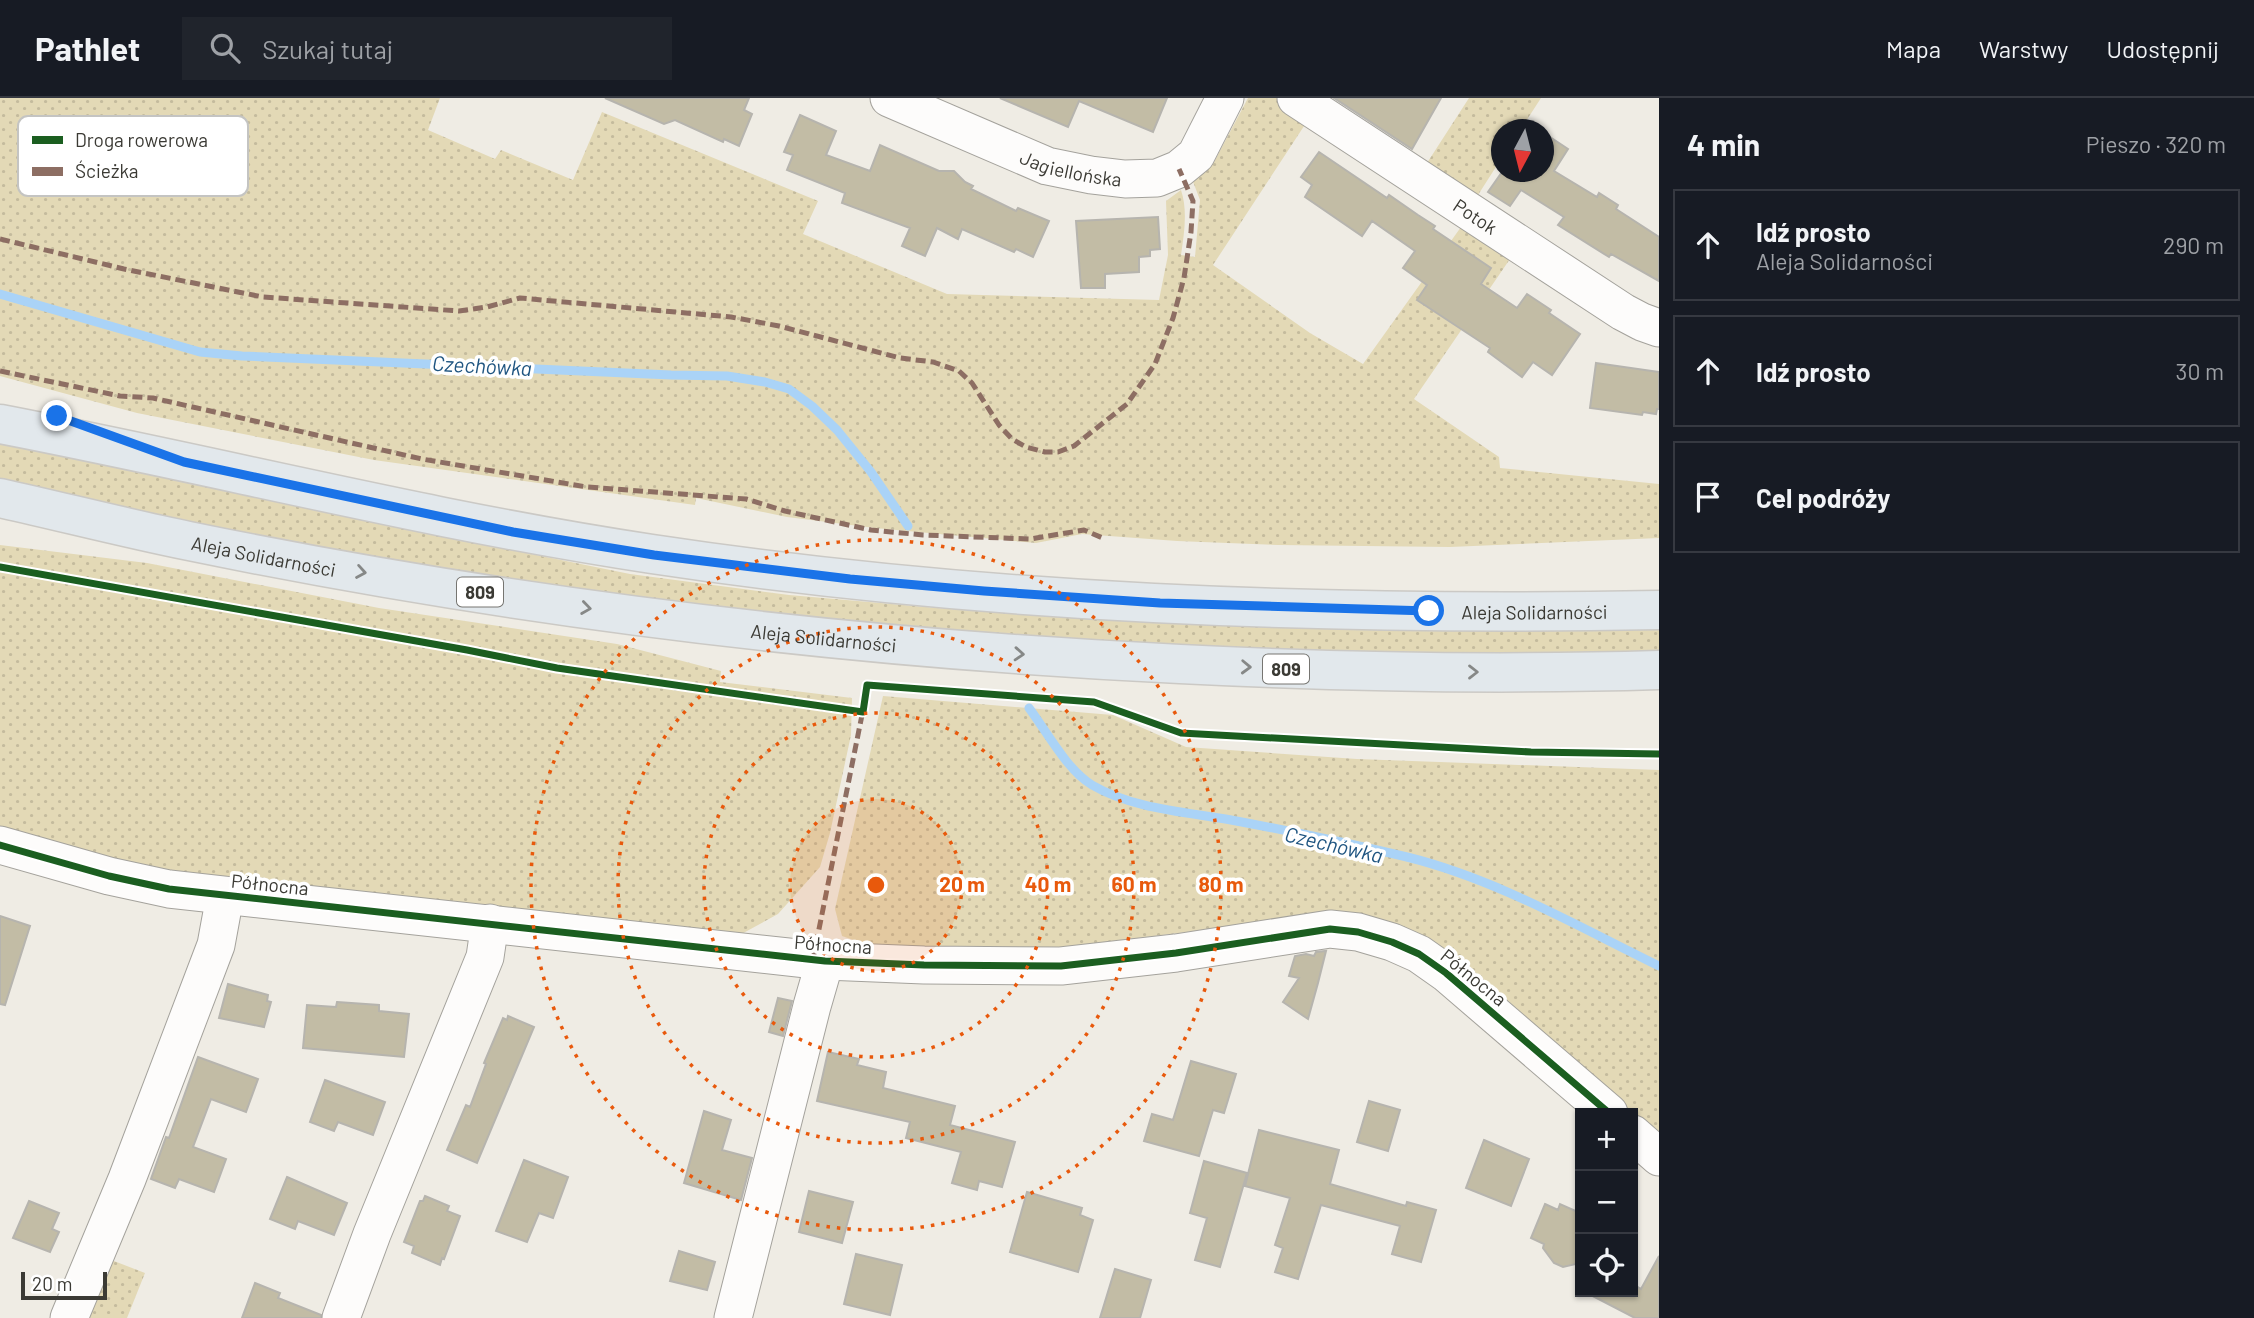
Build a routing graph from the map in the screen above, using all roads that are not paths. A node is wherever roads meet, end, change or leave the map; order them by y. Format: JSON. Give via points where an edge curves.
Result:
{"nodes":[{"id":1,"x":889,"y":98,"type":"edge"},
{"id":2,"x":1225,"y":98,"type":"edge"},
{"id":3,"x":1296,"y":98,"type":"edge"},
{"id":4,"x":1659,"y":328,"type":"edge"},
{"id":5,"x":0,"y":401,"type":"edge"},
{"id":6,"x":0,"y":424,"type":"edge"},
{"id":7,"x":184,"y":462,"type":"junction"},
{"id":8,"x":0,"y":498,"type":"edge"},
{"id":9,"x":0,"y":523,"type":"edge"},
{"id":10,"x":188,"y":541,"type":"junction"},
{"id":11,"x":1659,"y":610,"type":"edge"},
{"id":12,"x":1647,"y":673,"type":"edge"},
{"id":13,"x":0,"y":845,"type":"edge"},
{"id":14,"x":225,"y":896,"type":"junction"},
{"id":15,"x":490,"y":923,"type":"junction"},
{"id":16,"x":825,"y":961,"type":"junction"},
{"id":17,"x":1603,"y":1108,"type":"edge"},
{"id":18,"x":1638,"y":1138,"type":"edge"},
{"id":19,"x":1659,"y":1157,"type":"edge"},
{"id":20,"x":69,"y":1318,"type":"edge"},
{"id":21,"x":341,"y":1318,"type":"edge"},
{"id":22,"x":733,"y":1318,"type":"edge"}],
"edges":[{"from":1,"to":2,"type":"street","name":"Jagiellońska","via":[[1047,166],[1125,179],[1157,178],[1179,169],[1196,155]]},
{"from":3,"to":4,"type":"street","name":"Potok","via":[[1623,312]]},
{"from":5,"to":7,"type":"main road","via":[[57,416]]},
{"from":6,"to":7,"type":"main road","name":"Aleja Solidarności"},
{"from":7,"to":11,"type":"main road","name":"Aleja Solidarności","via":[[513,532],[850,579],[1275,608]]},
{"from":8,"to":10,"type":"main road","name":"Aleja Solidarności"},
{"from":9,"to":10,"type":"main road","number":"809","via":[[75,535]]},
{"from":10,"to":12,"type":"main road","name":"Aleja Solidarności","number":"809","one_way":true,"via":[[576,607],[951,650],[1305,669]]},
{"from":13,"to":14,"type":"street","name":"Północna","via":[[109,877]]},
{"from":14,"to":15,"type":"street","name":"Północna"},
{"from":14,"to":20,"type":"street","via":[[216,945]]},
{"from":15,"to":16,"type":"street","name":"Północna"},
{"from":15,"to":21,"type":"street","via":[[485,957]]},
{"from":16,"to":17,"type":"street","name":"Północna","via":[[1061,966],[1330,929],[1358,932],[1419,954],[1446,973]]},
{"from":16,"to":22,"type":"street"},
{"from":18,"to":19,"type":"street"}]}
